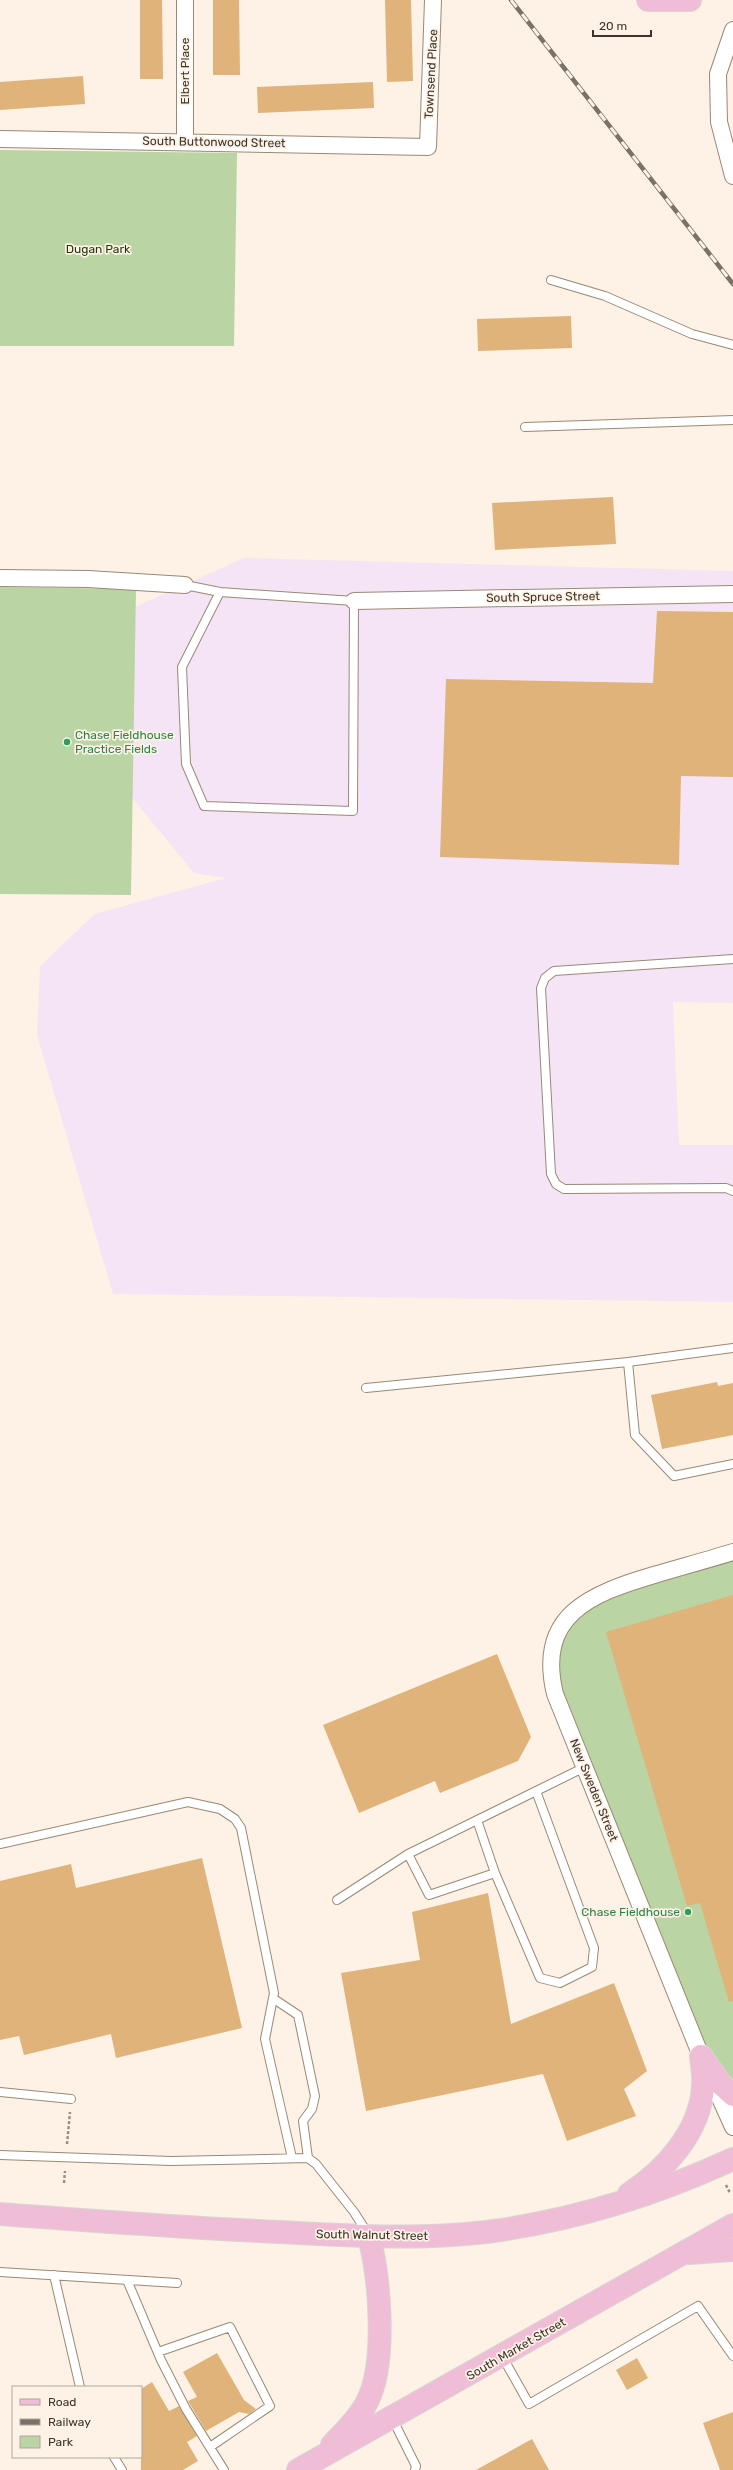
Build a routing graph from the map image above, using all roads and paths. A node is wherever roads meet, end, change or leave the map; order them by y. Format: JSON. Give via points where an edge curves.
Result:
{"nodes":[{"id":1,"x":185,"y":0,"type":"edge"},
{"id":2,"x":433,"y":0,"type":"edge"},
{"id":3,"x":648,"y":0,"type":"edge"},
{"id":4,"x":690,"y":0,"type":"edge"},
{"id":5,"x":733,"y":30,"type":"edge"},
{"id":6,"x":0,"y":139,"type":"edge"},
{"id":7,"x":185,"y":141,"type":"junction"},
{"id":8,"x":428,"y":147,"type":"joint"},
{"id":9,"x":733,"y":176,"type":"edge"},
{"id":10,"x":551,"y":280,"type":"dead end"},
{"id":11,"x":733,"y":345,"type":"edge"},
{"id":12,"x":733,"y":420,"type":"edge"},
{"id":13,"x":525,"y":428,"type":"dead end"},
{"id":14,"x":0,"y":578,"type":"edge"},
{"id":15,"x":185,"y":585,"type":"joint"},
{"id":16,"x":220,"y":592,"type":"junction"},
{"id":17,"x":733,"y":594,"type":"edge"},
{"id":18,"x":354,"y":601,"type":"junction"},
{"id":19,"x":733,"y":959,"type":"edge"},
{"id":20,"x":733,"y":1191,"type":"edge"},
{"id":21,"x":733,"y":1348,"type":"edge"},
{"id":22,"x":628,"y":1362,"type":"junction"},
{"id":23,"x":366,"y":1388,"type":"dead end"},
{"id":24,"x":733,"y":1464,"type":"edge"},
{"id":25,"x":733,"y":1552,"type":"edge"},
{"id":26,"x":585,"y":1767,"type":"junction"},
{"id":27,"x":536,"y":1791,"type":"junction"},
{"id":28,"x":477,"y":1820,"type":"junction"},
{"id":29,"x":0,"y":1844,"type":"edge"},
{"id":30,"x":408,"y":1854,"type":"junction"},
{"id":31,"x":495,"y":1873,"type":"junction"},
{"id":32,"x":337,"y":1900,"type":"dead end"},
{"id":33,"x":274,"y":1999,"type":"junction"},
{"id":34,"x":702,"y":2056,"type":"junction"},
{"id":35,"x":0,"y":2092,"type":"edge"},
{"id":36,"x":733,"y":2095,"type":"edge"},
{"id":37,"x":72,"y":2098,"type":"joint"},
{"id":38,"x":733,"y":2127,"type":"edge"},
{"id":39,"x":0,"y":2155,"type":"edge"},
{"id":40,"x":66,"y":2158,"type":"junction"},
{"id":41,"x":292,"y":2158,"type":"junction"},
{"id":42,"x":308,"y":2158,"type":"junction"},
{"id":43,"x":733,"y":2159,"type":"edge"},
{"id":44,"x":723,"y":2180,"type":"dead end"},
{"id":45,"x":64,"y":2183,"type":"dead end"},
{"id":46,"x":730,"y":2193,"type":"dead end"},
{"id":47,"x":613,"y":2205,"type":"junction"},
{"id":48,"x":0,"y":2214,"type":"edge"},
{"id":49,"x":733,"y":2225,"type":"edge"},
{"id":50,"x":369,"y":2237,"type":"junction"},
{"id":51,"x":733,"y":2250,"type":"edge"},
{"id":52,"x":684,"y":2253,"type":"junction"},
{"id":53,"x":0,"y":2272,"type":"edge"},
{"id":54,"x":54,"y":2275,"type":"junction"},
{"id":55,"x":126,"y":2280,"type":"junction"},
{"id":56,"x":177,"y":2283,"type":"dead end"},
{"id":57,"x":158,"y":2352,"type":"junction"},
{"id":58,"x":502,"y":2356,"type":"junction"},
{"id":59,"x":733,"y":2356,"type":"edge"},
{"id":60,"x":80,"y":2386,"type":"edge"},
{"id":61,"x":392,"y":2418,"type":"junction"},
{"id":62,"x":210,"y":2447,"type":"junction"},
{"id":63,"x":322,"y":2457,"type":"junction"},
{"id":64,"x":115,"y":2458,"type":"edge"},
{"id":65,"x":122,"y":2470,"type":"edge"},
{"id":66,"x":224,"y":2470,"type":"edge"},
{"id":67,"x":298,"y":2470,"type":"edge"},
{"id":68,"x":415,"y":2470,"type":"edge"}],
"edges":[{"from":1,"to":7,"type":"street","name":"Elbert Place"},
{"from":2,"to":8,"type":"street","name":"Townsend Place"},
{"from":3,"to":4,"type":"main road"},
{"from":5,"to":9,"type":"street","via":[[718,74],[719,122]]},
{"from":6,"to":7,"type":"street","name":"South Buttonwood Street"},
{"from":7,"to":8,"type":"street","name":"South Buttonwood Street"},
{"from":10,"to":11,"type":"lane","via":[[605,296],[692,334]]},
{"from":12,"to":13,"type":"lane"},
{"from":14,"to":15,"type":"street","via":[[88,579]]},
{"from":15,"to":16,"type":"lane"},
{"from":16,"to":18,"type":"lane"},
{"from":16,"to":18,"type":"lane","via":[[182,667],[186,764],[204,806],[353,811]]},
{"from":17,"to":18,"type":"street","name":"South Spruce Street"},
{"from":19,"to":20,"type":"lane","via":[[554,971],[545,978],[541,988],[551,1174],[556,1184],[564,1189],[726,1188]]},
{"from":21,"to":22,"type":"lane"},
{"from":22,"to":23,"type":"lane"},
{"from":22,"to":24,"type":"lane","via":[[635,1435],[674,1476]]},
{"from":25,"to":26,"type":"street","name":"New Sweden Street","via":[[609,1589],[594,1596],[568,1616],[554,1646],[550,1661],[551,1677],[555,1694]]},
{"from":26,"to":27,"type":"lane"},
{"from":26,"to":34,"type":"street","name":"New Sweden Street"},
{"from":27,"to":28,"type":"lane"},
{"from":27,"to":31,"type":"lane","via":[[594,1948],[592,1967],[560,1983],[540,1978]]},
{"from":28,"to":30,"type":"lane"},
{"from":28,"to":31,"type":"lane"},
{"from":29,"to":33,"type":"lane","via":[[188,1802],[228,1813],[241,1828]]},
{"from":30,"to":31,"type":"lane","via":[[429,1895]]},
{"from":30,"to":32,"type":"lane"},
{"from":33,"to":41,"type":"lane","via":[[265,2039]]},
{"from":33,"to":42,"type":"lane","via":[[298,2015],[315,2096],[312,2109],[303,2121]]},
{"from":34,"to":36,"type":"main road","via":[[721,2084]]},
{"from":34,"to":38,"type":"street","name":"New Sweden Street"},
{"from":34,"to":47,"type":"main road","via":[[703,2088],[700,2102],[677,2153],[645,2183]]},
{"from":35,"to":37,"type":"lane"},
{"from":37,"to":40,"type":"path"},
{"from":39,"to":40,"type":"lane"},
{"from":40,"to":41,"type":"lane","via":[[171,2161]]},
{"from":40,"to":45,"type":"path"},
{"from":41,"to":42,"type":"lane"},
{"from":42,"to":50,"type":"lane","via":[[316,2164],[354,2212]]},
{"from":43,"to":47,"type":"main road","name":"South Walnut Street","via":[[670,2186]]},
{"from":44,"to":46,"type":"path"},
{"from":47,"to":50,"type":"main road","name":"South Walnut Street","via":[[560,2219],[486,2232],[421,2237]]},
{"from":48,"to":50,"type":"main road","name":"South Walnut Street","via":[[136,2226]]},
{"from":49,"to":52,"type":"main road","name":"South Market Street"},
{"from":50,"to":63,"type":"main road","via":[[375,2259],[378,2315],[379,2350],[376,2377],[367,2403]]},
{"from":51,"to":52,"type":"main road"},
{"from":52,"to":58,"type":"main road","name":"South Market Street"},
{"from":53,"to":54,"type":"lane"},
{"from":54,"to":55,"type":"lane"},
{"from":54,"to":60,"type":"lane"},
{"from":55,"to":56,"type":"lane"},
{"from":55,"to":57,"type":"lane"},
{"from":57,"to":62,"type":"lane","via":[[186,2409]]},
{"from":57,"to":62,"type":"lane","via":[[230,2326],[270,2406]]},
{"from":58,"to":59,"type":"lane","via":[[529,2404],[698,2306]]},
{"from":58,"to":61,"type":"main road","name":"South Market Street"},
{"from":61,"to":63,"type":"main road","name":"South Market Street"},
{"from":61,"to":68,"type":"lane","via":[[405,2441],[416,2466]]},
{"from":62,"to":66,"type":"lane"},
{"from":63,"to":67,"type":"main road","name":"South Market Street"},
{"from":64,"to":65,"type":"lane"}]}
